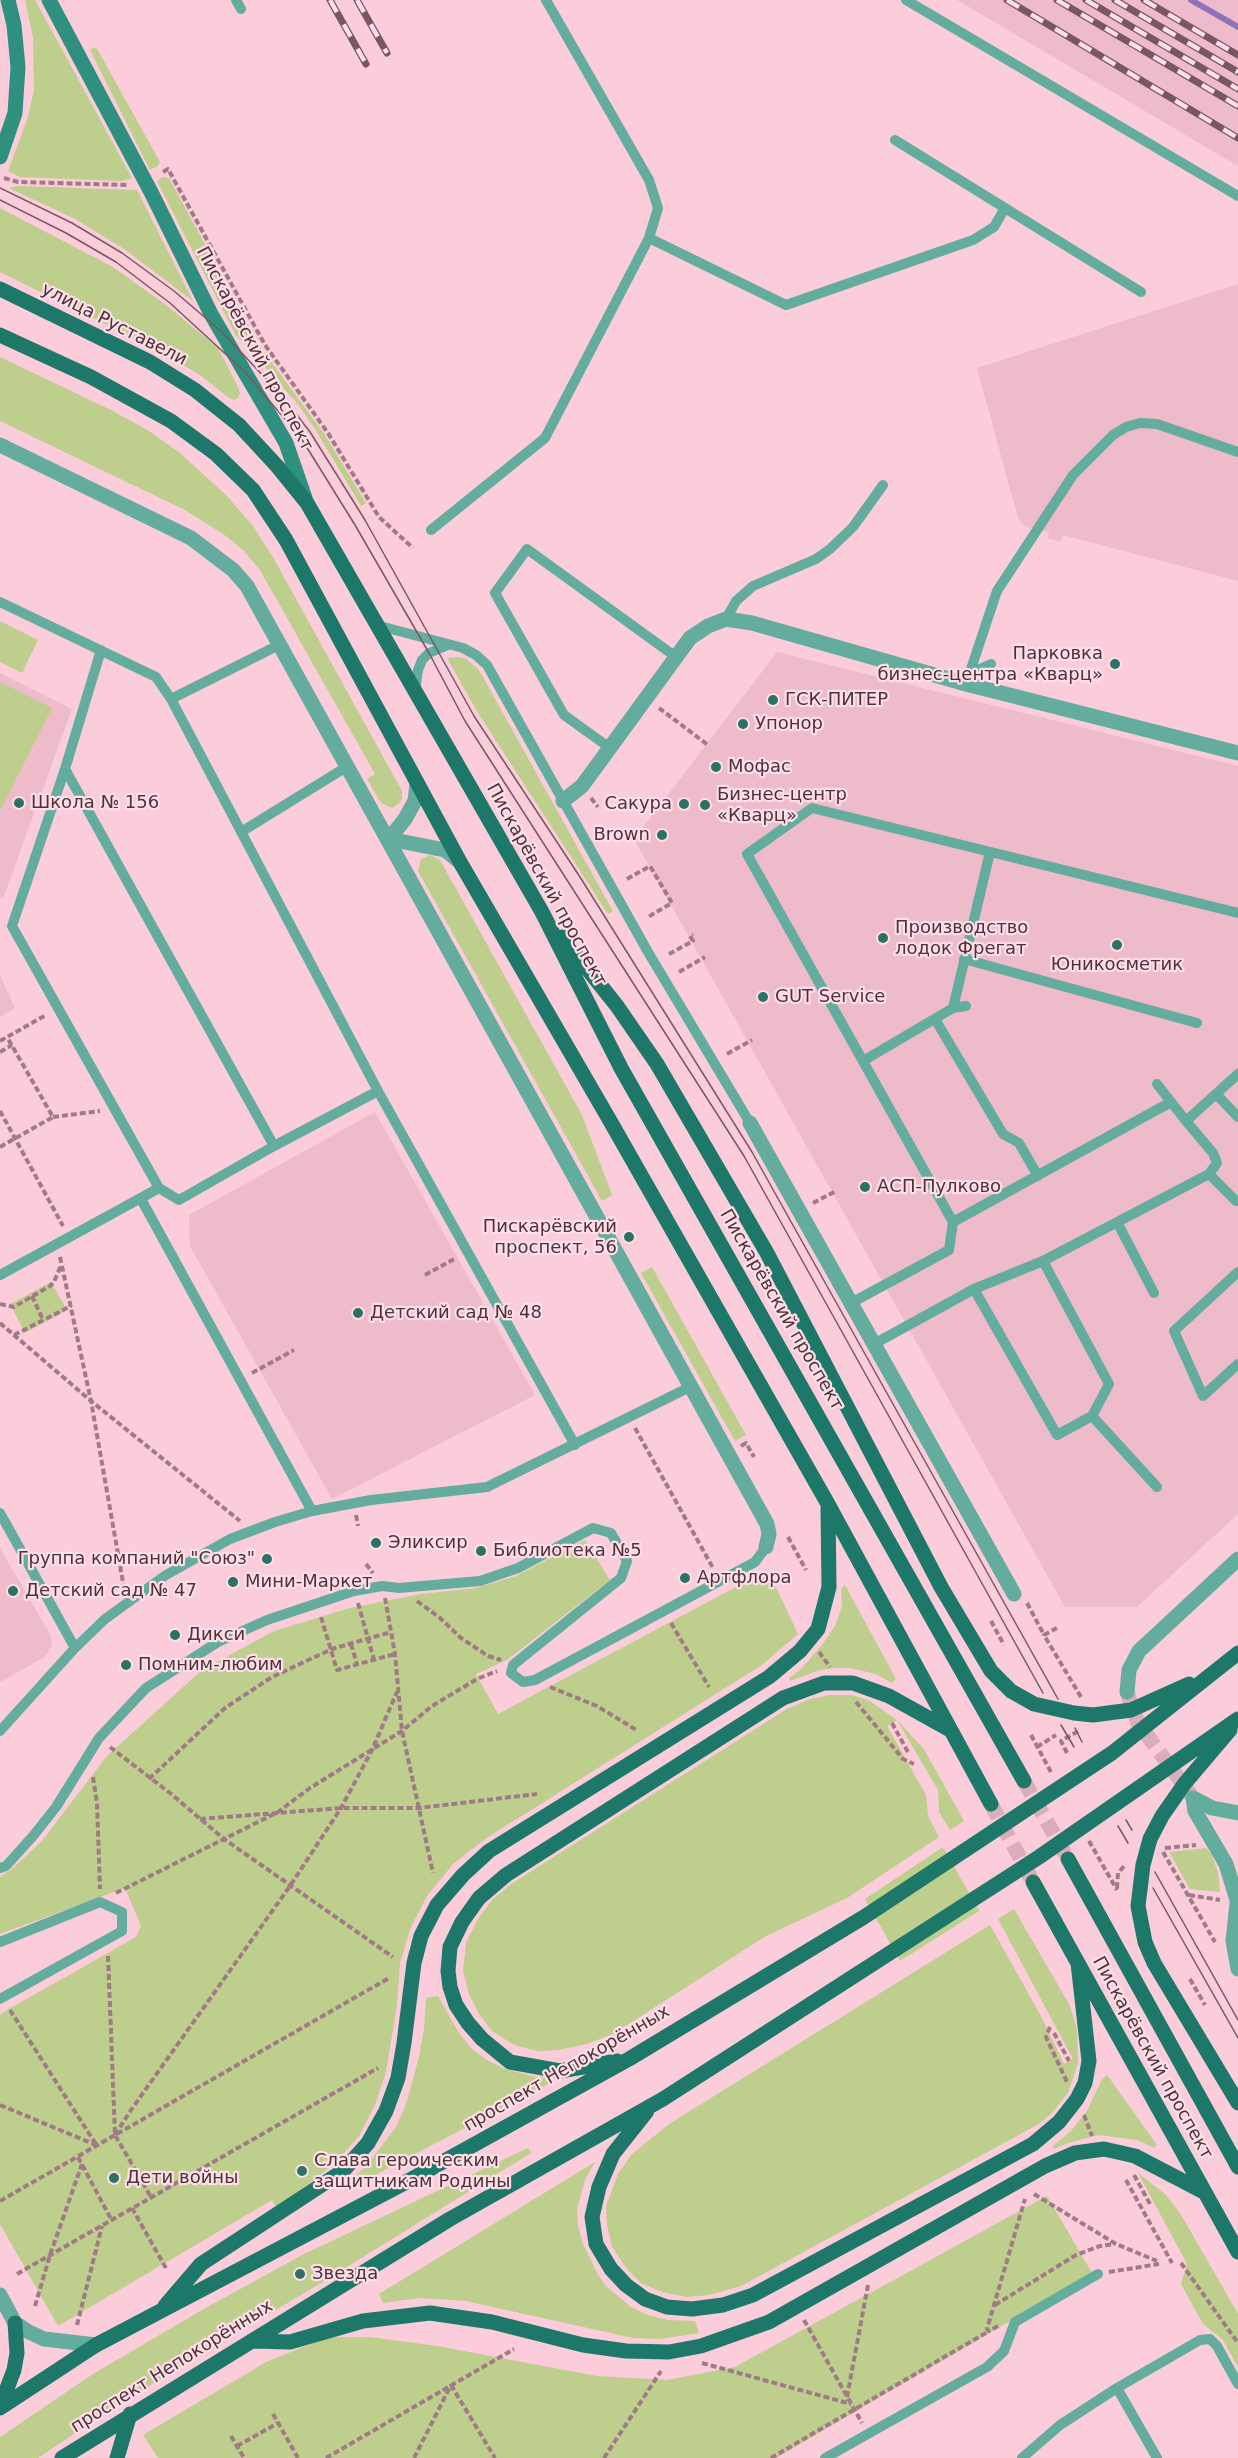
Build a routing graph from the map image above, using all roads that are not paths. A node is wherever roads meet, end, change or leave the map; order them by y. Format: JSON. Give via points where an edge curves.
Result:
{"nodes":[{"id":1,"x":8,"y":0,"type":"edge"},
{"id":2,"x":49,"y":0,"type":"edge"},
{"id":3,"x":546,"y":0,"type":"edge"},
{"id":4,"x":906,"y":0,"type":"edge"},
{"id":5,"x":895,"y":140,"type":"dead end"},
{"id":6,"x":0,"y":157,"type":"edge"},
{"id":7,"x":1238,"y":196,"type":"edge"},
{"id":8,"x":1005,"y":208,"type":"junction"},
{"id":9,"x":649,"y":238,"type":"junction"},
{"id":10,"x":0,"y":289,"type":"edge"},
{"id":11,"x":1141,"y":292,"type":"dead end"},
{"id":12,"x":0,"y":334,"type":"edge"},
{"id":13,"x":0,"y":445,"type":"edge"},
{"id":14,"x":1238,"y":452,"type":"edge"},
{"id":15,"x":883,"y":485,"type":"dead end"},
{"id":16,"x":307,"y":503,"type":"junction"},
{"id":17,"x":431,"y":530,"type":"dead end"},
{"id":18,"x":0,"y":602,"type":"edge"},
{"id":19,"x":726,"y":619,"type":"junction"},
{"id":20,"x":375,"y":625,"type":"junction"},
{"id":21,"x":282,"y":644,"type":"junction"},
{"id":22,"x":448,"y":645,"type":"junction"},
{"id":23,"x":101,"y":650,"type":"junction"},
{"id":24,"x":676,"y":657,"type":"junction"},
{"id":25,"x":991,"y":664,"type":"dead end"},
{"id":26,"x":968,"y":679,"type":"junction"},
{"id":27,"x":415,"y":694,"type":"junction"},
{"id":28,"x":171,"y":699,"type":"junction"},
{"id":29,"x":610,"y":748,"type":"junction"},
{"id":30,"x":1238,"y":753,"type":"edge"},
{"id":31,"x":348,"y":766,"type":"junction"},
{"id":32,"x":65,"y":769,"type":"junction"},
{"id":33,"x":417,"y":784,"type":"junction"},
{"id":34,"x":563,"y":801,"type":"junction"},
{"id":35,"x":241,"y":832,"type":"junction"},
{"id":36,"x":389,"y":839,"type":"junction"},
{"id":37,"x":990,"y":852,"type":"junction"},
{"id":38,"x":460,"y":862,"type":"junction"},
{"id":39,"x":542,"y":912,"type":"junction"},
{"id":40,"x":1238,"y":914,"type":"edge"},
{"id":41,"x":964,"y":959,"type":"junction"},
{"id":42,"x":966,"y":1006,"type":"dead end"},
{"id":43,"x":952,"y":1008,"type":"junction"},
{"id":44,"x":934,"y":1019,"type":"junction"},
{"id":45,"x":1197,"y":1023,"type":"dead end"},
{"id":46,"x":863,"y":1061,"type":"junction"},
{"id":47,"x":1238,"y":1074,"type":"edge"},
{"id":48,"x":1157,"y":1084,"type":"dead end"},
{"id":49,"x":378,"y":1091,"type":"junction"},
{"id":50,"x":1216,"y":1094,"type":"junction"},
{"id":51,"x":1171,"y":1102,"type":"junction"},
{"id":52,"x":1238,"y":1117,"type":"edge"},
{"id":53,"x":1186,"y":1121,"type":"junction"},
{"id":54,"x":750,"y":1123,"type":"joint"},
{"id":55,"x":274,"y":1146,"type":"junction"},
{"id":56,"x":1209,"y":1174,"type":"junction"},
{"id":57,"x":1038,"y":1176,"type":"junction"},
{"id":58,"x":159,"y":1188,"type":"junction"},
{"id":59,"x":141,"y":1198,"type":"junction"},
{"id":60,"x":1236,"y":1201,"type":"dead end"},
{"id":61,"x":953,"y":1222,"type":"junction"},
{"id":62,"x":1117,"y":1222,"type":"junction"},
{"id":63,"x":1043,"y":1261,"type":"junction"},
{"id":64,"x":1238,"y":1272,"type":"edge"},
{"id":65,"x":0,"y":1275,"type":"edge"},
{"id":66,"x":974,"y":1289,"type":"junction"},
{"id":67,"x":1154,"y":1293,"type":"dead end"},
{"id":68,"x":851,"y":1303,"type":"junction"},
{"id":69,"x":874,"y":1344,"type":"junction"},
{"id":70,"x":1238,"y":1364,"type":"edge"},
{"id":71,"x":690,"y":1387,"type":"junction"},
{"id":72,"x":1092,"y":1416,"type":"junction"},
{"id":73,"x":575,"y":1445,"type":"junction"},
{"id":74,"x":1157,"y":1487,"type":"dead end"},
{"id":75,"x":828,"y":1504,"type":"junction"},
{"id":76,"x":312,"y":1511,"type":"junction"},
{"id":77,"x":0,"y":1513,"type":"edge"},
{"id":78,"x":766,"y":1547,"type":"joint"},
{"id":79,"x":1238,"y":1559,"type":"edge"},
{"id":80,"x":1020,"y":1597,"type":"road end"},
{"id":81,"x":75,"y":1648,"type":"junction"},
{"id":82,"x":1238,"y":1653,"type":"edge"},
{"id":83,"x":1213,"y":1672,"type":"junction"},
{"id":84,"x":1127,"y":1692,"type":"tunnel mouth"},
{"id":85,"x":1238,"y":1720,"type":"edge"},
{"id":86,"x":951,"y":1730,"type":"junction"},
{"id":87,"x":0,"y":1731,"type":"edge"},
{"id":88,"x":1024,"y":1781,"type":"tunnel mouth"},
{"id":89,"x":991,"y":1804,"type":"tunnel mouth"},
{"id":90,"x":1238,"y":1813,"type":"edge"},
{"id":91,"x":1068,"y":1859,"type":"tunnel mouth"},
{"id":92,"x":0,"y":1868,"type":"edge"},
{"id":93,"x":1034,"y":1882,"type":"tunnel mouth"},
{"id":94,"x":1232,"y":1898,"type":"edge"},
{"id":95,"x":0,"y":1942,"type":"edge"},
{"id":96,"x":1078,"y":1963,"type":"junction"},
{"id":97,"x":1238,"y":1969,"type":"edge"},
{"id":98,"x":1,"y":1998,"type":"edge"},
{"id":99,"x":632,"y":2056,"type":"junction"},
{"id":100,"x":658,"y":2101,"type":"junction"},
{"id":101,"x":1238,"y":2103,"type":"edge"},
{"id":102,"x":1238,"y":2167,"type":"edge"},
{"id":103,"x":1204,"y":2192,"type":"junction"},
{"id":104,"x":1238,"y":2252,"type":"edge"},
{"id":105,"x":1098,"y":2274,"type":"road end"},
{"id":106,"x":0,"y":2295,"type":"edge"},
{"id":107,"x":159,"y":2313,"type":"junction"},
{"id":108,"x":15,"y":2323,"type":"junction"},
{"id":109,"x":252,"y":2341,"type":"junction"},
{"id":110,"x":96,"y":2345,"type":"junction"},
{"id":111,"x":1238,"y":2384,"type":"edge"},
{"id":112,"x":1117,"y":2388,"type":"junction"},
{"id":113,"x":0,"y":2408,"type":"edge"},
{"id":114,"x":130,"y":2414,"type":"junction"},
{"id":115,"x":62,"y":2458,"type":"edge"},
{"id":116,"x":117,"y":2458,"type":"edge"},
{"id":117,"x":825,"y":2458,"type":"edge"},
{"id":118,"x":1022,"y":2458,"type":"edge"},
{"id":119,"x":1157,"y":2458,"type":"edge"}],
"edges":[{"from":1,"to":6,"type":"main road","via":[[18,67],[15,113]]},
{"from":2,"to":16,"type":"main road","name":"Пискарёвский проспект","via":[[211,314],[286,443]]},
{"from":3,"to":9,"type":"lane","via":[[649,180],[658,208]]},
{"from":4,"to":7,"type":"lane"},
{"from":5,"to":8,"type":"lane"},
{"from":8,"to":9,"type":"lane","via":[[994,227],[973,240],[786,305]]},
{"from":8,"to":11,"type":"lane"},
{"from":9,"to":17,"type":"lane","via":[[545,438]]},
{"from":10,"to":16,"type":"main road","name":"улица Руставели","via":[[150,362],[195,390],[239,425]]},
{"from":12,"to":33,"type":"main road","via":[[171,421],[216,454],[253,490],[286,540]]},
{"from":13,"to":21,"type":"street","via":[[191,537],[248,586]]},
{"from":14,"to":26,"type":"lane","via":[[1157,424],[1126,426],[1113,435],[1073,475],[997,591]]},
{"from":15,"to":19,"type":"lane","via":[[853,527],[830,549],[753,586],[736,601]]},
{"from":16,"to":20,"type":"main road","name":"Пискарёвский проспект"},
{"from":18,"to":23,"type":"lane"},
{"from":19,"to":24,"type":"street","via":[[690,638]]},
{"from":19,"to":26,"type":"street"},
{"from":20,"to":22,"type":"lane"},
{"from":20,"to":27,"type":"main road","name":"Пискарёвский проспект"},
{"from":21,"to":28,"type":"lane"},
{"from":21,"to":31,"type":"street"},
{"from":22,"to":27,"type":"lane","via":[[422,660]]},
{"from":22,"to":34,"type":"lane","via":[[463,648],[487,665]]},
{"from":23,"to":28,"type":"lane","via":[[156,676]]},
{"from":23,"to":32,"type":"lane"},
{"from":24,"to":29,"type":"street"},
{"from":24,"to":29,"type":"lane","via":[[527,549],[495,593],[564,715]]},
{"from":25,"to":26,"type":"lane"},
{"from":26,"to":30,"type":"street"},
{"from":27,"to":39,"type":"main road","name":"Пискарёвский проспект"},
{"from":28,"to":35,"type":"lane"},
{"from":29,"to":34,"type":"street","via":[[582,786]]},
{"from":31,"to":35,"type":"lane"},
{"from":31,"to":36,"type":"street"},
{"from":32,"to":55,"type":"lane"},
{"from":32,"to":58,"type":"lane","via":[[12,926]]},
{"from":33,"to":36,"type":"street","via":[[415,801]]},
{"from":33,"to":38,"type":"main road"},
{"from":34,"to":54,"type":"lane"},
{"from":35,"to":49,"type":"lane"},
{"from":36,"to":38,"type":"street","via":[[445,850]]},
{"from":36,"to":71,"type":"street"},
{"from":37,"to":40,"type":"lane"},
{"from":37,"to":41,"type":"lane"},
{"from":37,"to":46,"type":"lane","via":[[812,808],[747,854]]},
{"from":38,"to":75,"type":"main road"},
{"from":39,"to":83,"type":"main road","via":[[657,1064],[767,1253],[941,1587],[991,1671],[1011,1691],[1034,1704],[1074,1713],[1131,1710]]},
{"from":39,"to":88,"type":"main road","name":"Пискарёвский проспект","via":[[621,1068]]},
{"from":41,"to":43,"type":"lane"},
{"from":41,"to":45,"type":"lane"},
{"from":42,"to":43,"type":"lane"},
{"from":43,"to":44,"type":"lane"},
{"from":44,"to":46,"type":"lane"},
{"from":44,"to":57,"type":"lane","via":[[1003,1134],[1019,1143]]},
{"from":46,"to":61,"type":"lane"},
{"from":47,"to":50,"type":"lane"},
{"from":48,"to":51,"type":"lane"},
{"from":49,"to":55,"type":"lane"},
{"from":49,"to":73,"type":"lane"},
{"from":50,"to":52,"type":"lane"},
{"from":50,"to":53,"type":"lane"},
{"from":51,"to":53,"type":"lane"},
{"from":51,"to":57,"type":"lane"},
{"from":53,"to":56,"type":"lane","via":[[1213,1153],[1217,1163]]},
{"from":54,"to":68,"type":"street"},
{"from":55,"to":58,"type":"lane","via":[[179,1200]]},
{"from":56,"to":60,"type":"lane"},
{"from":56,"to":62,"type":"lane"},
{"from":57,"to":61,"type":"lane"},
{"from":58,"to":59,"type":"lane"},
{"from":59,"to":65,"type":"lane"},
{"from":59,"to":76,"type":"lane"},
{"from":61,"to":68,"type":"lane","via":[[950,1250]]},
{"from":62,"to":63,"type":"lane"},
{"from":62,"to":67,"type":"lane"},
{"from":63,"to":66,"type":"lane"},
{"from":63,"to":72,"type":"lane","via":[[1110,1384]]},
{"from":64,"to":70,"type":"lane","via":[[1174,1331],[1203,1396]]},
{"from":66,"to":69,"type":"lane"},
{"from":66,"to":72,"type":"lane","via":[[1057,1435]]},
{"from":68,"to":69,"type":"street"},
{"from":69,"to":80,"type":"street"},
{"from":71,"to":73,"type":"lane"},
{"from":71,"to":78,"type":"street","via":[[767,1524]]},
{"from":72,"to":74,"type":"lane"},
{"from":73,"to":76,"type":"lane","via":[[487,1487]]},
{"from":75,"to":86,"type":"main road"},
{"from":75,"to":107,"type":"main road","via":[[829,1587],[818,1629],[800,1651],[769,1677],[489,1851],[463,1875],[437,1905],[421,1936],[398,2078],[368,2143],[343,2171],[201,2264]]},
{"from":76,"to":81,"type":"lane","via":[[230,1539],[166,1575],[105,1619]]},
{"from":77,"to":81,"type":"lane"},
{"from":78,"to":92,"type":"lane","via":[[756,1563],[535,1680],[523,1682],[512,1673],[513,1665],[621,1578],[627,1561],[611,1533],[593,1528],[519,1568],[480,1581],[354,1591],[316,1602],[218,1642],[146,1688],[99,1738],[56,1807],[6,1866]]},
{"from":79,"to":84,"type":"street","via":[[1139,1652],[1129,1670]]},
{"from":81,"to":87,"type":"lane"},
{"from":82,"to":83,"type":"main road"},
{"from":83,"to":99,"type":"main road","name":"проспект Непокорённых","via":[[1112,1753],[1017,1817],[864,1917]]},
{"from":85,"to":100,"type":"main road","name":"проспект Непокорённых","via":[[1038,1857]]},
{"from":85,"to":101,"type":"main road","via":[[1161,1816],[1150,1839],[1139,1888],[1141,1926],[1154,1963]]},
{"from":86,"to":89,"type":"main road"},
{"from":86,"to":99,"type":"main road","via":[[889,1696],[853,1683],[824,1683],[783,1698],[506,1875],[479,1898],[450,1947],[448,1971],[456,2005],[482,2039],[510,2062],[560,2071]]},
{"from":90,"to":94,"type":"street","via":[[1212,1808],[1193,1798],[1195,1811],[1226,1864]]},
{"from":91,"to":102,"type":"main road","name":"Пискарёвский проспект"},
{"from":93,"to":96,"type":"main road","name":"Пискарёвский проспект"},
{"from":94,"to":97,"type":"street"},
{"from":95,"to":98,"type":"lane","via":[[100,1902],[122,1912],[122,1931]]},
{"from":96,"to":100,"type":"main road","via":[[1089,2061],[1081,2091],[1059,2122],[1033,2144],[753,2295],[723,2305],[692,2309],[667,2307],[645,2299],[611,2269],[596,2244],[592,2217],[598,2187],[613,2154]]},
{"from":96,"to":103,"type":"main road","name":"Пискарёвский проспект"},
{"from":99,"to":107,"type":"main road","name":"проспект Непокорённых"},
{"from":100,"to":109,"type":"main road","name":"проспект Непокорённых","via":[[450,2220]]},
{"from":103,"to":104,"type":"main road","name":"Пискарёвский проспект"},
{"from":103,"to":109,"type":"main road","via":[[1135,2156],[1104,2149],[1075,2153],[769,2322],[701,2346],[669,2352],[583,2345],[492,2322],[430,2313],[363,2321],[290,2342]]},
{"from":105,"to":117,"type":"lane","via":[[1015,2322],[1004,2351],[987,2367]]},
{"from":106,"to":108,"type":"street"},
{"from":107,"to":110,"type":"main road","name":"проспект Непокорённых"},
{"from":108,"to":110,"type":"street","via":[[44,2339]]},
{"from":108,"to":113,"type":"main road","via":[[17,2353]]},
{"from":109,"to":114,"type":"main road","name":"проспект Непокорённых"},
{"from":110,"to":113,"type":"main road","name":"проспект Непокорённых"},
{"from":111,"to":112,"type":"lane","via":[[1210,2339],[1200,2340]]},
{"from":112,"to":118,"type":"lane","via":[[1060,2425]]},
{"from":112,"to":119,"type":"lane"},
{"from":114,"to":115,"type":"main road","name":"проспект Непокорённых"},
{"from":114,"to":116,"type":"main road"}]}
